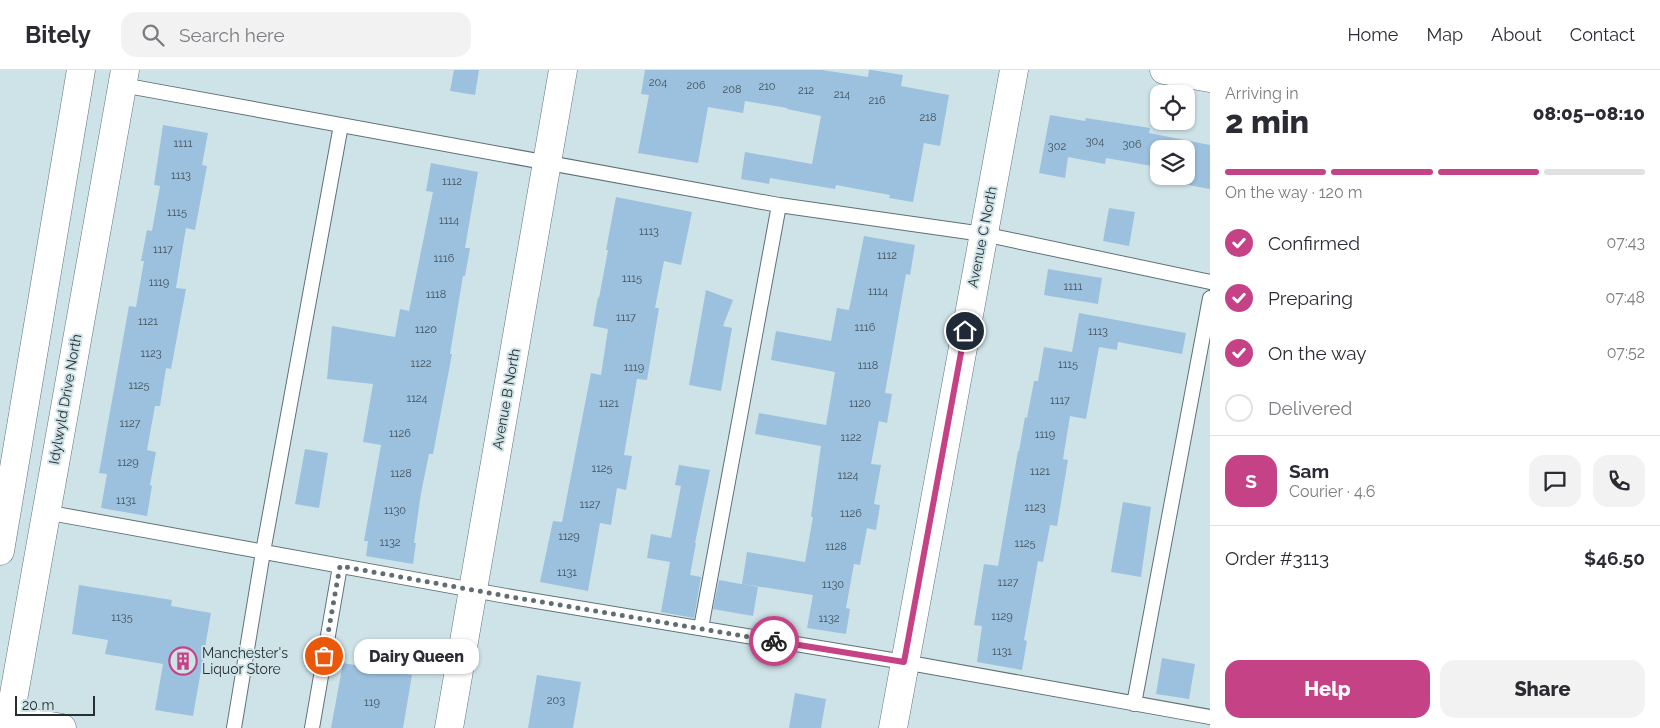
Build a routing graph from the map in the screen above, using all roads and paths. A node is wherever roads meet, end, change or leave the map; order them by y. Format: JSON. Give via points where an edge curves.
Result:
{"nodes":[{"id":1,"x":81,"y":70,"type":"edge"},
{"id":2,"x":563,"y":70,"type":"edge"},
{"id":3,"x":1014,"y":70,"type":"edge"},
{"id":4,"x":1164,"y":70,"type":"edge"},
{"id":5,"x":123,"y":77,"type":"edge"},
{"id":6,"x":1210,"y":78,"type":"edge"},
{"id":7,"x":341,"y":125,"type":"junction"},
{"id":8,"x":546,"y":161,"type":"junction"},
{"id":9,"x":779,"y":205,"type":"junction"},
{"id":10,"x":983,"y":234,"type":"junction"},
{"id":11,"x":1210,"y":282,"type":"edge"},
{"id":12,"x":1210,"y":298,"type":"edge"},
{"id":13,"x":45,"y":512,"type":"junction"},
{"id":14,"x":0,"y":551,"type":"edge"},
{"id":15,"x":263,"y":552,"type":"junction"},
{"id":16,"x":340,"y":566,"type":"junction"},
{"id":17,"x":474,"y":591,"type":"junction"},
{"id":18,"x":701,"y":628,"type":"junction"},
{"id":19,"x":904,"y":662,"type":"junction"},
{"id":20,"x":1134,"y":704,"type":"junction"},
{"id":21,"x":1210,"y":717,"type":"edge"},
{"id":22,"x":6,"y":721,"type":"edge"},
{"id":23,"x":62,"y":728,"type":"edge"},
{"id":24,"x":234,"y":728,"type":"edge"},
{"id":25,"x":312,"y":728,"type":"edge"},
{"id":26,"x":450,"y":728,"type":"edge"},
{"id":27,"x":893,"y":728,"type":"edge"}],
"edges":[{"from":1,"to":14,"type":"street"},
{"from":2,"to":8,"type":"street","name":"Avenue B North"},
{"from":3,"to":10,"type":"street","name":"Avenue C North"},
{"from":4,"to":6,"type":"street"},
{"from":5,"to":7,"type":"lane"},
{"from":5,"to":13,"type":"street","name":"Idylwyld Drive North"},
{"from":7,"to":8,"type":"lane"},
{"from":7,"to":15,"type":"lane"},
{"from":8,"to":9,"type":"lane"},
{"from":8,"to":17,"type":"street","name":"Avenue B North"},
{"from":9,"to":10,"type":"lane"},
{"from":9,"to":18,"type":"lane"},
{"from":10,"to":11,"type":"lane"},
{"from":10,"to":19,"type":"street","name":"Avenue C North"},
{"from":12,"to":20,"type":"lane"},
{"from":13,"to":15,"type":"lane"},
{"from":13,"to":22,"type":"street","name":"Idylwyld Drive North"},
{"from":15,"to":16,"type":"lane"},
{"from":15,"to":24,"type":"lane"},
{"from":16,"to":17,"type":"lane"},
{"from":16,"to":25,"type":"lane"},
{"from":17,"to":18,"type":"lane"},
{"from":17,"to":26,"type":"street","name":"Avenue B North"},
{"from":18,"to":19,"type":"lane"},
{"from":19,"to":20,"type":"lane"},
{"from":19,"to":27,"type":"street","name":"Avenue C North"},
{"from":20,"to":21,"type":"lane"},
{"from":22,"to":23,"type":"street"}]}
